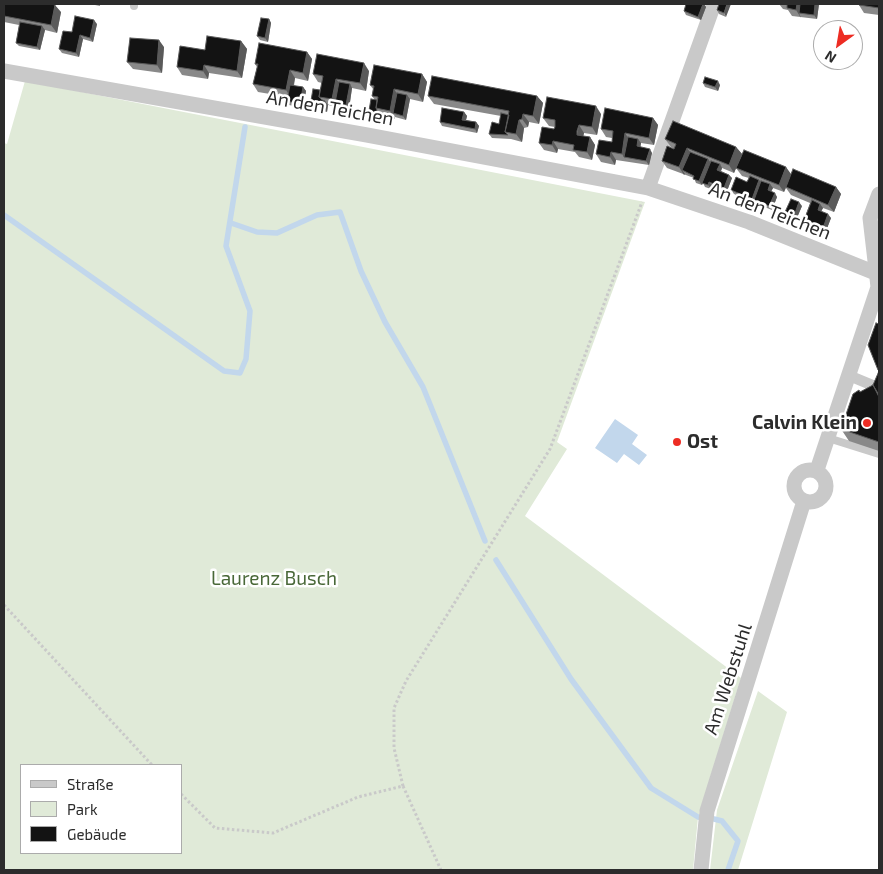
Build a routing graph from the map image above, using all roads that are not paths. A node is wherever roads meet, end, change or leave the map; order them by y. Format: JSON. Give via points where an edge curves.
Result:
{"nodes":[{"id":1,"x":714,"y":4,"type":"edge"},
{"id":2,"x":4,"y":71,"type":"edge"},
{"id":3,"x":648,"y":188,"type":"junction"},
{"id":4,"x":879,"y":194,"type":"edge"},
{"id":5,"x":878,"y":274,"type":"junction"},
{"id":6,"x":850,"y":376,"type":"junction"},
{"id":7,"x":879,"y":388,"type":"edge"},
{"id":8,"x":828,"y":438,"type":"junction"},
{"id":9,"x":879,"y":454,"type":"edge"},
{"id":10,"x":817,"y":470,"type":"junction"},
{"id":11,"x":804,"y":501,"type":"junction"},
{"id":12,"x":701,"y":870,"type":"edge"}],
"edges":[{"from":1,"to":3,"type":"street"},
{"from":2,"to":3,"type":"street","name":"An den Teichen","via":[[367,134]]},
{"from":3,"to":5,"type":"street","name":"An den Teichen","via":[[749,222]]},
{"from":4,"to":5,"type":"street","via":[[870,218]]},
{"from":5,"to":6,"type":"street","via":[[878,287]]},
{"from":6,"to":7,"type":"street"},
{"from":6,"to":8,"type":"street"},
{"from":8,"to":9,"type":"lane"},
{"from":8,"to":10,"type":"street"},
{"from":10,"to":11,"type":"street","via":[[826,481],[827,488],[819,500]]},
{"from":10,"to":11,"type":"street","via":[[802,471],[794,483],[798,497]]},
{"from":11,"to":12,"type":"street","name":"Am Webstuhl","via":[[707,810]]}]}
